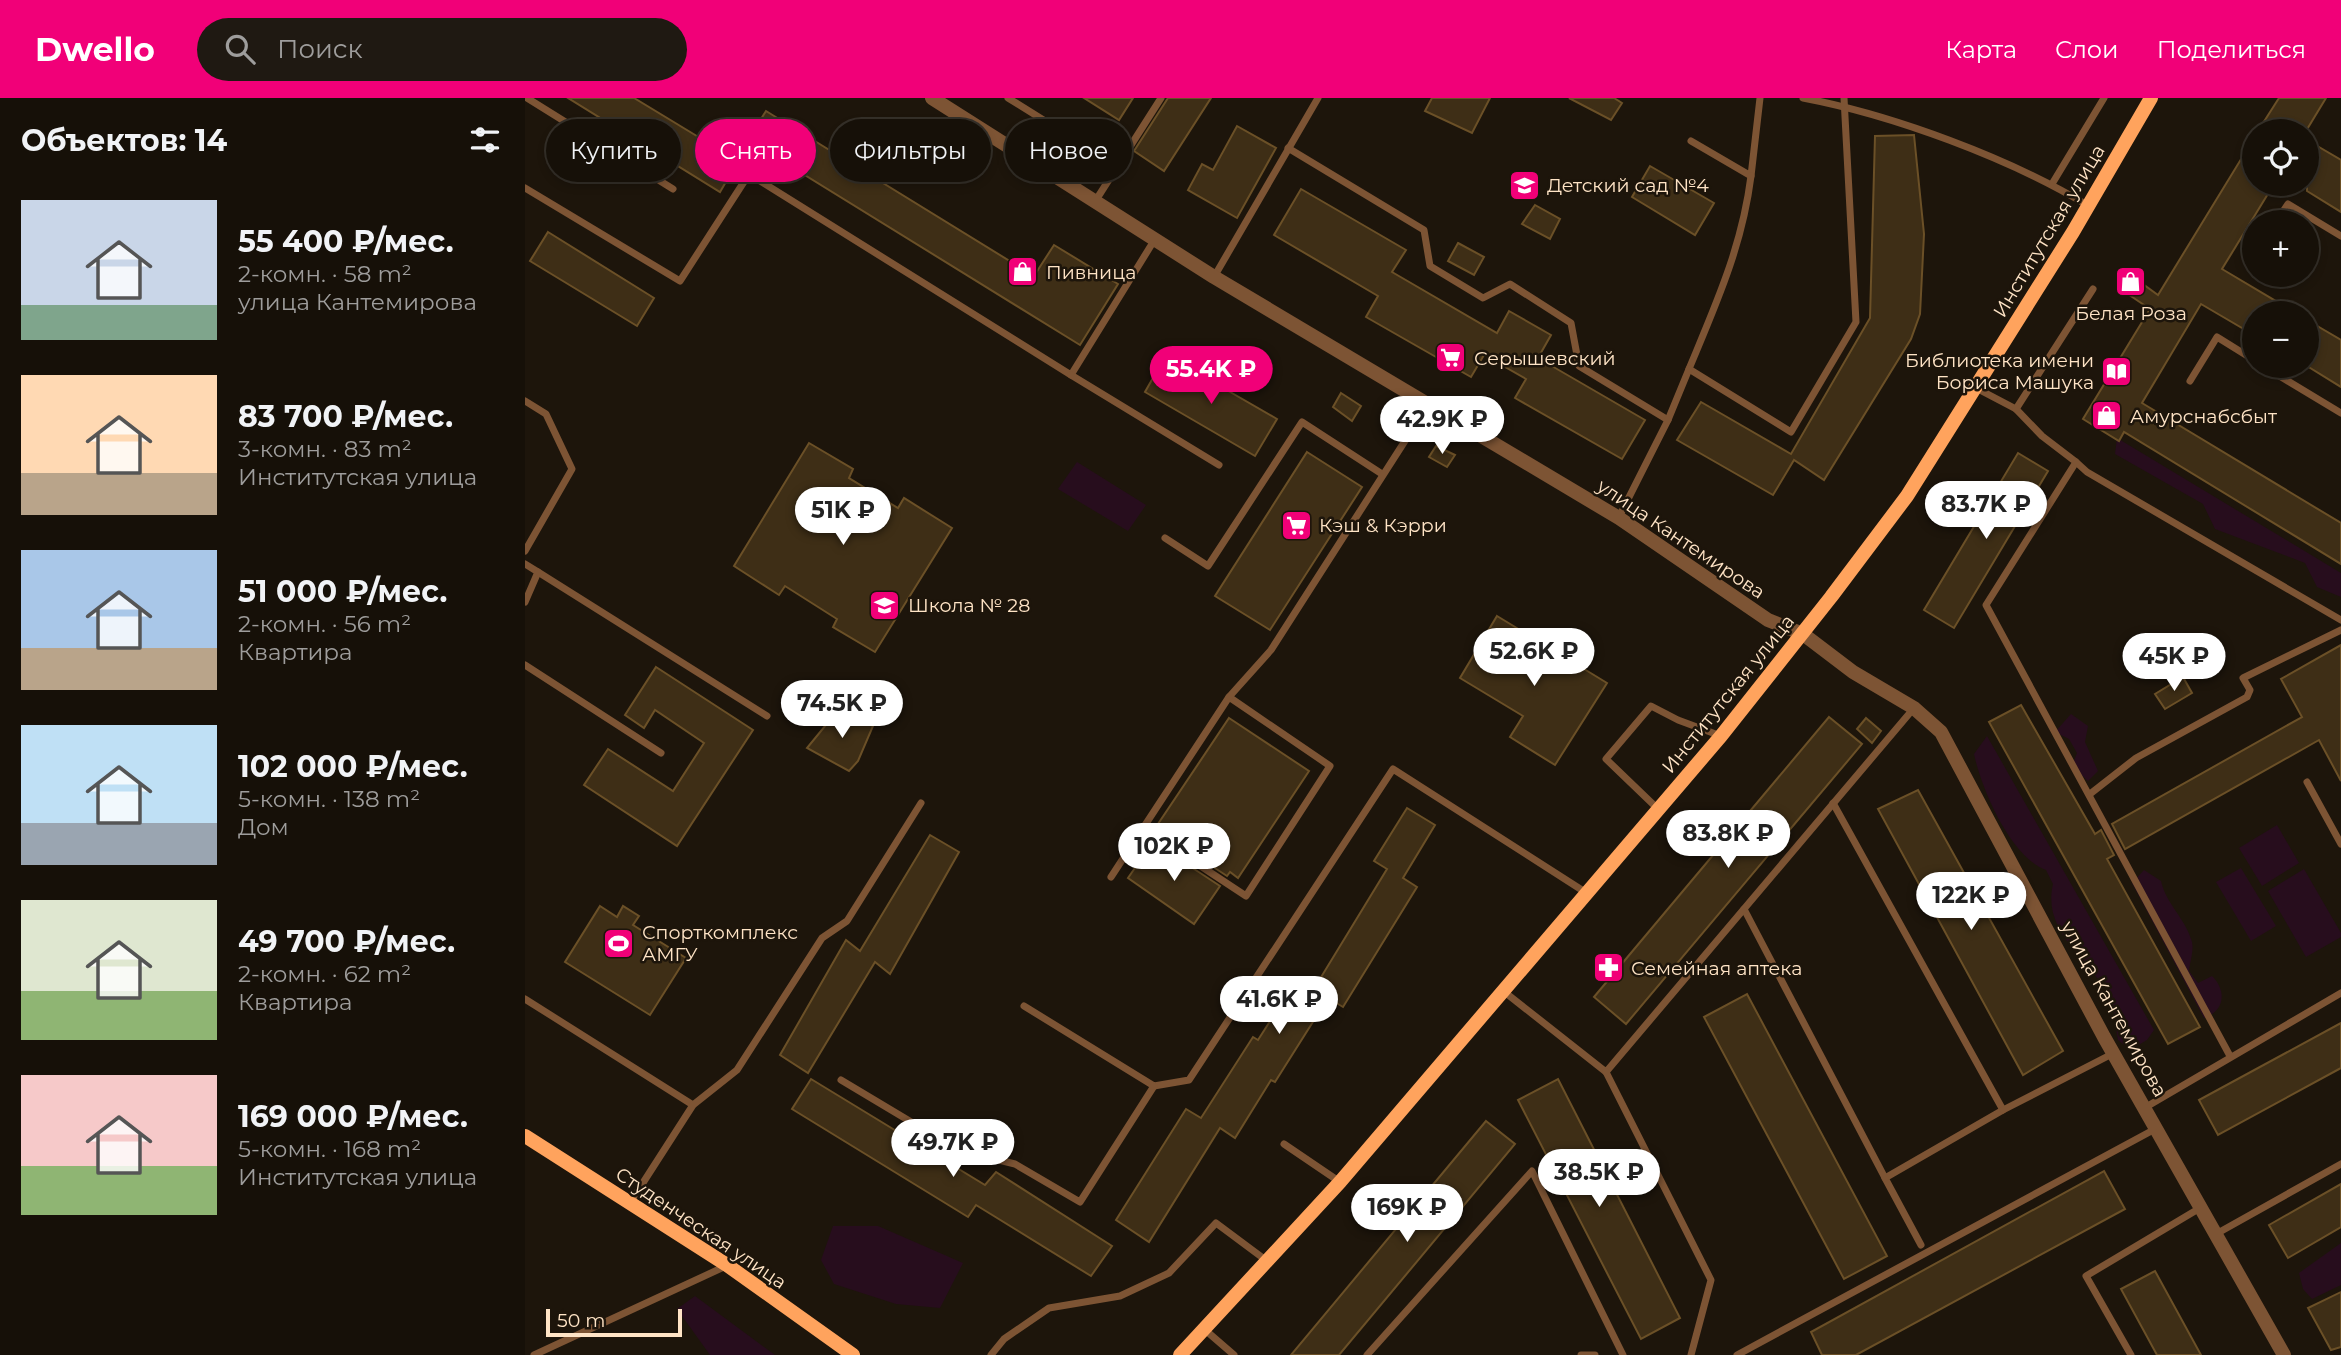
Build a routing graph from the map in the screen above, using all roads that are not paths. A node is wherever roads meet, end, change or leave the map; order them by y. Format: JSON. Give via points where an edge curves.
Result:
{"nodes":[{"id":1,"x":527,"y":98,"type":"edge"},
{"id":2,"x":932,"y":98,"type":"edge"},
{"id":3,"x":1008,"y":98,"type":"edge"},
{"id":4,"x":1161,"y":98,"type":"edge"},
{"id":5,"x":1318,"y":98,"type":"edge"},
{"id":6,"x":1760,"y":98,"type":"edge"},
{"id":7,"x":1803,"y":98,"type":"edge"},
{"id":8,"x":2103,"y":98,"type":"edge"},
{"id":9,"x":2151,"y":98,"type":"edge"},
{"id":10,"x":1844,"y":102,"type":"edge"},
{"id":11,"x":1042,"y":119,"type":"edge"},
{"id":12,"x":1691,"y":141,"type":"dead end"},
{"id":13,"x":1132,"y":143,"type":"edge"},
{"id":14,"x":1288,"y":148,"type":"junction"},
{"id":15,"x":1751,"y":176,"type":"junction"},
{"id":16,"x":1107,"y":182,"type":"edge"},
{"id":17,"x":2052,"y":184,"type":"junction"},
{"id":18,"x":525,"y":188,"type":"edge"},
{"id":19,"x":673,"y":188,"type":"dead end"},
{"id":20,"x":1096,"y":200,"type":"junction"},
{"id":21,"x":2087,"y":205,"type":"junction"},
{"id":22,"x":2283,"y":210,"type":"edge"},
{"id":23,"x":2297,"y":210,"type":"edge"},
{"id":24,"x":2319,"y":223,"type":"edge"},
{"id":25,"x":2341,"y":236,"type":"edge"},
{"id":26,"x":1155,"y":239,"type":"junction"},
{"id":27,"x":1214,"y":276,"type":"junction"},
{"id":28,"x":2093,"y":289,"type":"dead end"},
{"id":29,"x":2242,"y":353,"type":"edge"},
{"id":30,"x":1689,"y":369,"type":"junction"},
{"id":31,"x":1071,"y":375,"type":"junction"},
{"id":32,"x":2282,"y":378,"type":"edge"},
{"id":33,"x":2190,"y":381,"type":"dead end"},
{"id":34,"x":1976,"y":388,"type":"junction"},
{"id":35,"x":525,"y":401,"type":"edge"},
{"id":36,"x":1429,"y":404,"type":"junction"},
{"id":37,"x":2016,"y":409,"type":"junction"},
{"id":38,"x":2341,"y":414,"type":"edge"},
{"id":39,"x":1668,"y":420,"type":"junction"},
{"id":40,"x":2076,"y":462,"type":"junction"},
{"id":41,"x":1219,"y":465,"type":"dead end"},
{"id":42,"x":1382,"y":474,"type":"junction"},
{"id":43,"x":1619,"y":518,"type":"junction"},
{"id":44,"x":1165,"y":538,"type":"dead end"},
{"id":45,"x":525,"y":551,"type":"edge"},
{"id":46,"x":525,"y":564,"type":"edge"},
{"id":47,"x":538,"y":572,"type":"junction"},
{"id":48,"x":525,"y":602,"type":"edge"},
{"id":49,"x":2341,"y":620,"type":"edge"},
{"id":50,"x":2341,"y":630,"type":"edge"},
{"id":51,"x":1803,"y":634,"type":"junction"},
{"id":52,"x":525,"y":665,"type":"edge"},
{"id":53,"x":1229,"y":697,"type":"junction"},
{"id":54,"x":1914,"y":708,"type":"junction"},
{"id":55,"x":767,"y":716,"type":"dead end"},
{"id":56,"x":1721,"y":736,"type":"junction"},
{"id":57,"x":661,"y":753,"type":"dead end"},
{"id":58,"x":2307,"y":782,"type":"dead end"},
{"id":59,"x":2090,"y":794,"type":"junction"},
{"id":60,"x":921,"y":803,"type":"dead end"},
{"id":61,"x":1833,"y":803,"type":"junction"},
{"id":62,"x":1658,"y":808,"type":"junction"},
{"id":63,"x":1143,"y":828,"type":"junction"},
{"id":64,"x":2341,"y":844,"type":"edge"},
{"id":65,"x":1111,"y":877,"type":"dead end"},
{"id":66,"x":1585,"y":892,"type":"junction"},
{"id":67,"x":1744,"y":909,"type":"junction"},
{"id":68,"x":1502,"y":990,"type":"junction"},
{"id":69,"x":2341,"y":993,"type":"edge"},
{"id":70,"x":525,"y":999,"type":"edge"},
{"id":71,"x":1024,"y":1006,"type":"dead end"},
{"id":72,"x":2114,"y":1052,"type":"junction"},
{"id":73,"x":2230,"y":1056,"type":"junction"},
{"id":74,"x":1606,"y":1072,"type":"junction"},
{"id":75,"x":841,"y":1080,"type":"dead end"},
{"id":76,"x":1154,"y":1086,"type":"junction"},
{"id":77,"x":693,"y":1105,"type":"junction"},
{"id":78,"x":2147,"y":1107,"type":"junction"},
{"id":79,"x":2003,"y":1110,"type":"junction"},
{"id":80,"x":2158,"y":1128,"type":"junction"},
{"id":81,"x":525,"y":1136,"type":"edge"},
{"id":82,"x":1284,"y":1144,"type":"dead end"},
{"id":83,"x":2341,"y":1164,"type":"edge"},
{"id":84,"x":1885,"y":1178,"type":"junction"},
{"id":85,"x":1340,"y":1182,"type":"junction"},
{"id":86,"x":630,"y":1203,"type":"junction"},
{"id":87,"x":2201,"y":1208,"type":"junction"},
{"id":88,"x":2215,"y":1234,"type":"junction"},
{"id":89,"x":1921,"y":1245,"type":"dead end"},
{"id":90,"x":1267,"y":1261,"type":"junction"},
{"id":91,"x":727,"y":1265,"type":"junction"},
{"id":92,"x":1204,"y":1329,"type":"junction"},
{"id":93,"x":534,"y":1355,"type":"edge"},
{"id":94,"x":853,"y":1355,"type":"edge"},
{"id":95,"x":991,"y":1355,"type":"edge"},
{"id":96,"x":1180,"y":1355,"type":"edge"},
{"id":97,"x":1234,"y":1355,"type":"edge"},
{"id":98,"x":1367,"y":1355,"type":"edge"},
{"id":99,"x":1581,"y":1355,"type":"edge"},
{"id":100,"x":1595,"y":1355,"type":"edge"},
{"id":101,"x":1623,"y":1355,"type":"edge"},
{"id":102,"x":1691,"y":1355,"type":"edge"},
{"id":103,"x":1737,"y":1355,"type":"edge"},
{"id":104,"x":2131,"y":1355,"type":"edge"},
{"id":105,"x":2284,"y":1355,"type":"edge"}],
"edges":[{"from":1,"to":19,"type":"lane"},
{"from":2,"to":20,"type":"street","name":"улица Кантемирова"},
{"from":3,"to":11,"type":"lane"},
{"from":4,"to":13,"type":"lane"},
{"from":5,"to":14,"type":"lane"},
{"from":6,"to":15,"type":"lane"},
{"from":7,"to":10,"type":"lane"},
{"from":8,"to":17,"type":"lane"},
{"from":9,"to":21,"type":"main road","name":"Институтская улица"},
{"from":10,"to":17,"type":"lane"},
{"from":10,"to":30,"type":"lane","via":[[1856,322],[1791,432]]},
{"from":12,"to":15,"type":"lane"},
{"from":14,"to":27,"type":"lane"},
{"from":14,"to":39,"type":"lane","via":[[1424,230],[1430,266],[1483,298],[1510,284],[1571,323],[1579,366]]},
{"from":15,"to":30,"type":"lane","via":[[1746,221],[1732,267]]},
{"from":16,"to":20,"type":"lane"},
{"from":17,"to":21,"type":"lane"},
{"from":18,"to":31,"type":"lane","via":[[680,281],[749,174]]},
{"from":20,"to":26,"type":"street","name":"улица Кантемирова"},
{"from":21,"to":34,"type":"main road","name":"Институтская улица"},
{"from":22,"to":23,"type":"lane","via":[[2287,204]]},
{"from":24,"to":25,"type":"lane"},
{"from":26,"to":27,"type":"street","name":"улица Кантемирова"},
{"from":26,"to":31,"type":"lane"},
{"from":27,"to":36,"type":"street","name":"улица Кантемирова"},
{"from":28,"to":37,"type":"lane"},
{"from":29,"to":33,"type":"lane","via":[[2217,337]]},
{"from":30,"to":39,"type":"lane"},
{"from":31,"to":41,"type":"lane"},
{"from":32,"to":38,"type":"lane"},
{"from":34,"to":37,"type":"lane"},
{"from":34,"to":51,"type":"main road","name":"Институтская улица","via":[[1907,496]]},
{"from":35,"to":45,"type":"lane","via":[[546,414],[572,469]]},
{"from":36,"to":42,"type":"lane"},
{"from":36,"to":43,"type":"street","name":"улица Кантемирова"},
{"from":37,"to":40,"type":"lane"},
{"from":39,"to":43,"type":"lane"},
{"from":40,"to":49,"type":"lane"},
{"from":40,"to":59,"type":"lane","via":[[1986,606]]},
{"from":42,"to":44,"type":"lane","via":[[1302,422],[1208,566]]},
{"from":42,"to":53,"type":"lane","via":[[1271,650]]},
{"from":43,"to":51,"type":"street","name":"улица Кантемирова","via":[[1768,620]]},
{"from":46,"to":47,"type":"lane"},
{"from":47,"to":48,"type":"lane"},
{"from":47,"to":55,"type":"lane"},
{"from":50,"to":59,"type":"lane","via":[[2243,678],[2250,690],[2247,697],[2136,758]]},
{"from":51,"to":54,"type":"street","name":"улица Кантемирова","via":[[1853,672]]},
{"from":51,"to":56,"type":"main road","name":"Институтская улица"},
{"from":52,"to":57,"type":"lane"},
{"from":53,"to":63,"type":"lane"},
{"from":53,"to":63,"type":"lane","via":[[1330,766],[1246,896]]},
{"from":54,"to":61,"type":"lane"},
{"from":54,"to":72,"type":"street","name":"улица Кантемирова","via":[[1941,732]]},
{"from":56,"to":62,"type":"main road","name":"Институтская улица"},
{"from":56,"to":62,"type":"lane","via":[[1651,706],[1606,759]]},
{"from":58,"to":64,"type":"lane"},
{"from":59,"to":73,"type":"lane"},
{"from":60,"to":77,"type":"lane","via":[[847,921],[822,937],[737,1070]]},
{"from":61,"to":67,"type":"lane"},
{"from":61,"to":79,"type":"lane"},
{"from":62,"to":66,"type":"main road","name":"Институтская улица"},
{"from":63,"to":65,"type":"lane"},
{"from":66,"to":68,"type":"main road","name":"Институтская улица"},
{"from":66,"to":76,"type":"lane","via":[[1394,769],[1189,1080]]},
{"from":67,"to":74,"type":"lane"},
{"from":67,"to":84,"type":"lane"},
{"from":68,"to":74,"type":"lane"},
{"from":68,"to":85,"type":"main road","name":"Институтская улица"},
{"from":69,"to":73,"type":"lane"},
{"from":70,"to":77,"type":"lane"},
{"from":71,"to":76,"type":"lane"},
{"from":72,"to":78,"type":"street","name":"улица Кантемирова"},
{"from":72,"to":79,"type":"lane"},
{"from":73,"to":78,"type":"lane"},
{"from":74,"to":102,"type":"lane","via":[[1711,1280]]},
{"from":75,"to":76,"type":"lane","via":[[958,1150],[1015,1164],[1080,1202]]},
{"from":77,"to":86,"type":"lane"},
{"from":78,"to":80,"type":"street","name":"улица Кантемирова"},
{"from":79,"to":84,"type":"lane"},
{"from":80,"to":87,"type":"street","name":"улица Кантемирова"},
{"from":80,"to":103,"type":"lane"},
{"from":81,"to":86,"type":"main road","name":"Студенческая улица"},
{"from":82,"to":85,"type":"lane"},
{"from":83,"to":88,"type":"lane"},
{"from":84,"to":89,"type":"lane"},
{"from":85,"to":90,"type":"main road","name":"Институтская улица"},
{"from":86,"to":91,"type":"main road","name":"Студенческая улица"},
{"from":87,"to":88,"type":"street","name":"улица Кантемирова"},
{"from":87,"to":104,"type":"lane","via":[[2086,1276]]},
{"from":88,"to":105,"type":"street","name":"улица Кантемирова"},
{"from":90,"to":92,"type":"main road","name":"Институтская улица"},
{"from":90,"to":95,"type":"lane","via":[[1216,1223],[1169,1273],[1121,1296],[1049,1308],[1003,1339]]},
{"from":91,"to":93,"type":"lane"},
{"from":91,"to":94,"type":"main road","name":"Студенческая улица"},
{"from":92,"to":96,"type":"main road","name":"Институтская улица"},
{"from":92,"to":97,"type":"lane"},
{"from":98,"to":101,"type":"lane","via":[[1532,1171]]},
{"from":99,"to":100,"type":"lane"}]}
